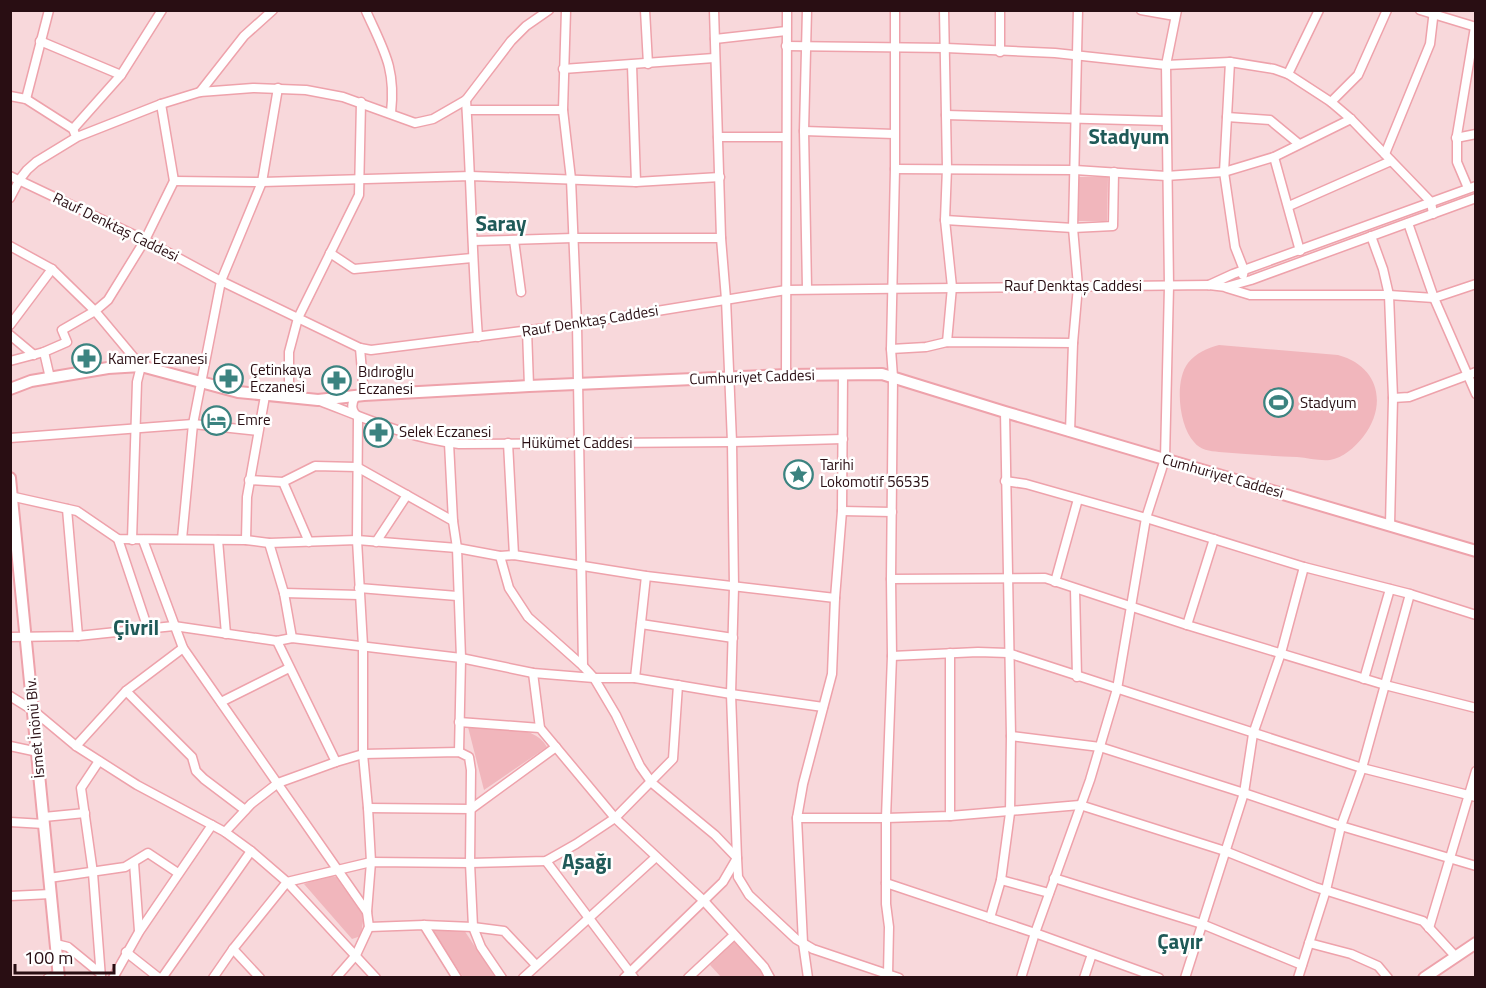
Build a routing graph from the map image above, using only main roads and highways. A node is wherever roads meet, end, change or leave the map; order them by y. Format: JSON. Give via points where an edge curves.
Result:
{"nodes":[{"id":1,"x":10,"y":389,"type":"edge"},
{"id":2,"x":10,"y":478,"type":"edge"},
{"id":3,"x":11,"y":496,"type":"edge"},
{"id":4,"x":14,"y":544,"type":"edge"},
{"id":5,"x":1476,"y":551,"type":"edge"},
{"id":6,"x":1476,"y":943,"type":"edge"},
{"id":7,"x":55,"y":976,"type":"edge"},
{"id":8,"x":1424,"y":978,"type":"edge"}],
"edges":[{"from":1,"to":5,"type":"main road","name":"Cumhuriyet Caddesi","via":[[31,381],[141,366],[265,396],[318,400],[529,386],[872,373],[893,376]]},
{"from":2,"to":3,"type":"main road","name":"İsmet İnönü Blv."},
{"from":3,"to":4,"type":"main road","name":"İsmet İnönü Blv."},
{"from":4,"to":7,"type":"main road","name":"İsmet İnönü Blv.","via":[[38,752],[56,944]]},
{"from":6,"to":8,"type":"main road"}]}
